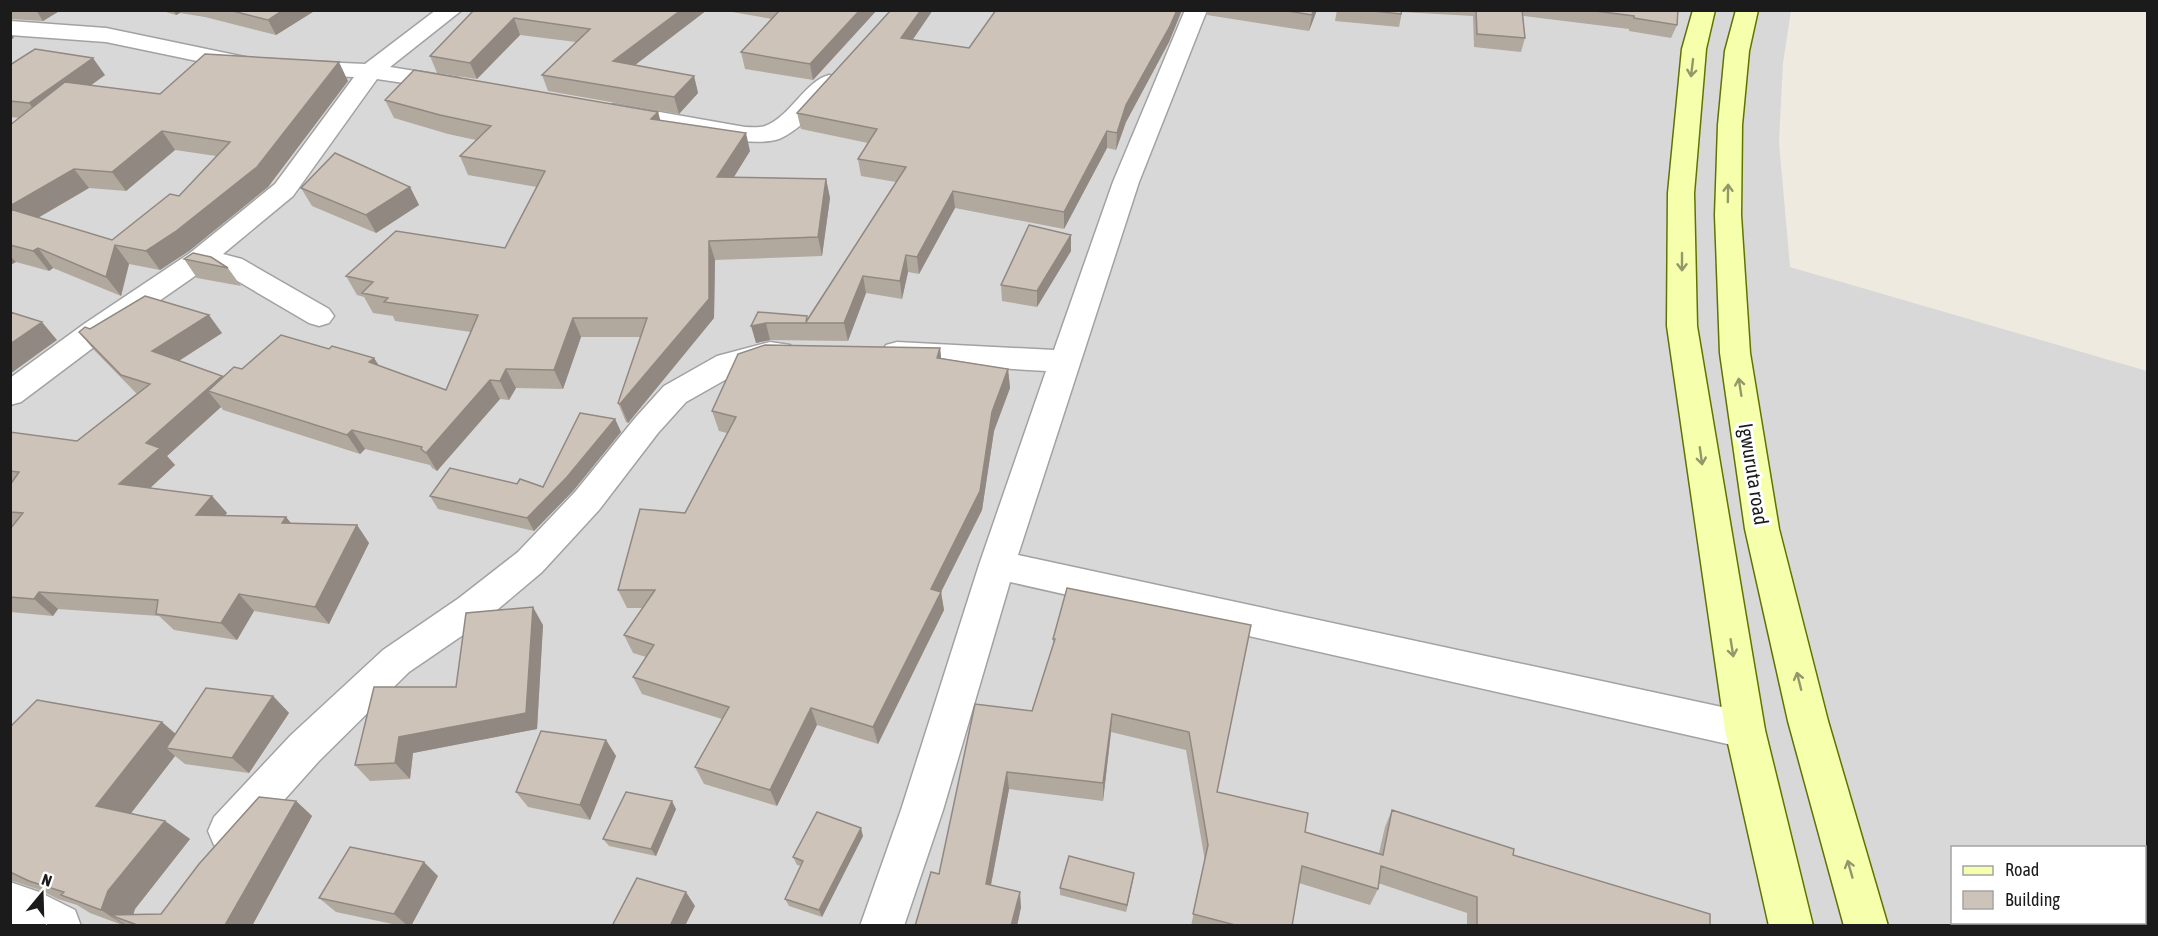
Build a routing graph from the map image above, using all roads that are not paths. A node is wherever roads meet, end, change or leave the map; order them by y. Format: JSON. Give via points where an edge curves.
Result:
{"nodes":[{"id":1,"x":1196,"y":10,"type":"edge"},
{"id":2,"x":1704,"y":10,"type":"edge"},
{"id":3,"x":1747,"y":10,"type":"edge"},
{"id":4,"x":448,"y":11,"type":"edge"},
{"id":5,"x":10,"y":28,"type":"edge"},
{"id":6,"x":846,"y":64,"type":"edge"},
{"id":7,"x":371,"y":71,"type":"junction"},
{"id":8,"x":476,"y":87,"type":"edge"},
{"id":9,"x":591,"y":106,"type":"edge"},
{"id":10,"x":200,"y":259,"type":"junction"},
{"id":11,"x":319,"y":316,"type":"dead end"},
{"id":12,"x":861,"y":351,"type":"edge"},
{"id":13,"x":816,"y":352,"type":"edge"},
{"id":14,"x":1065,"y":361,"type":"junction"},
{"id":15,"x":10,"y":394,"type":"edge"},
{"id":16,"x":997,"y":565,"type":"junction"},
{"id":17,"x":1745,"y":730,"type":"junction"},
{"id":18,"x":209,"y":853,"type":"edge"},
{"id":19,"x":10,"y":903,"type":"edge"},
{"id":20,"x":59,"y":926,"type":"edge"},
{"id":21,"x":882,"y":926,"type":"edge"},
{"id":22,"x":1791,"y":926,"type":"edge"},
{"id":23,"x":1866,"y":926,"type":"edge"}],
"edges":[{"from":1,"to":14,"type":"street","via":[[1126,182]]},
{"from":2,"to":17,"type":"main road","one_way":true,"via":[[1694,50],[1681,193],[1682,326]]},
{"from":23,"to":3,"type":"main road","name":"Igwuruta road","one_way":true,"via":[[1808,721],[1762,529],[1735,353],[1728,215],[1730,125],[1737,51]]},
{"from":4,"to":7,"type":"street"},
{"from":5,"to":7,"type":"street","via":[[106,34],[246,64]]},
{"from":6,"to":9,"type":"street","via":[[799,114],[771,133],[745,135]]},
{"from":7,"to":8,"type":"street"},
{"from":7,"to":10,"type":"street","via":[[284,190]]},
{"from":10,"to":11,"type":"street","via":[[232,266]]},
{"from":10,"to":15,"type":"street"},
{"from":12,"to":14,"type":"street"},
{"from":13,"to":18,"type":"street","via":[[770,352],[728,364],[675,394],[587,501],[530,562],[472,609],[396,661],[305,748]]},
{"from":14,"to":16,"type":"street"},
{"from":16,"to":17,"type":"street"},
{"from":16,"to":21,"type":"street"},
{"from":17,"to":22,"type":"main road"},
{"from":19,"to":20,"type":"street"}]}
